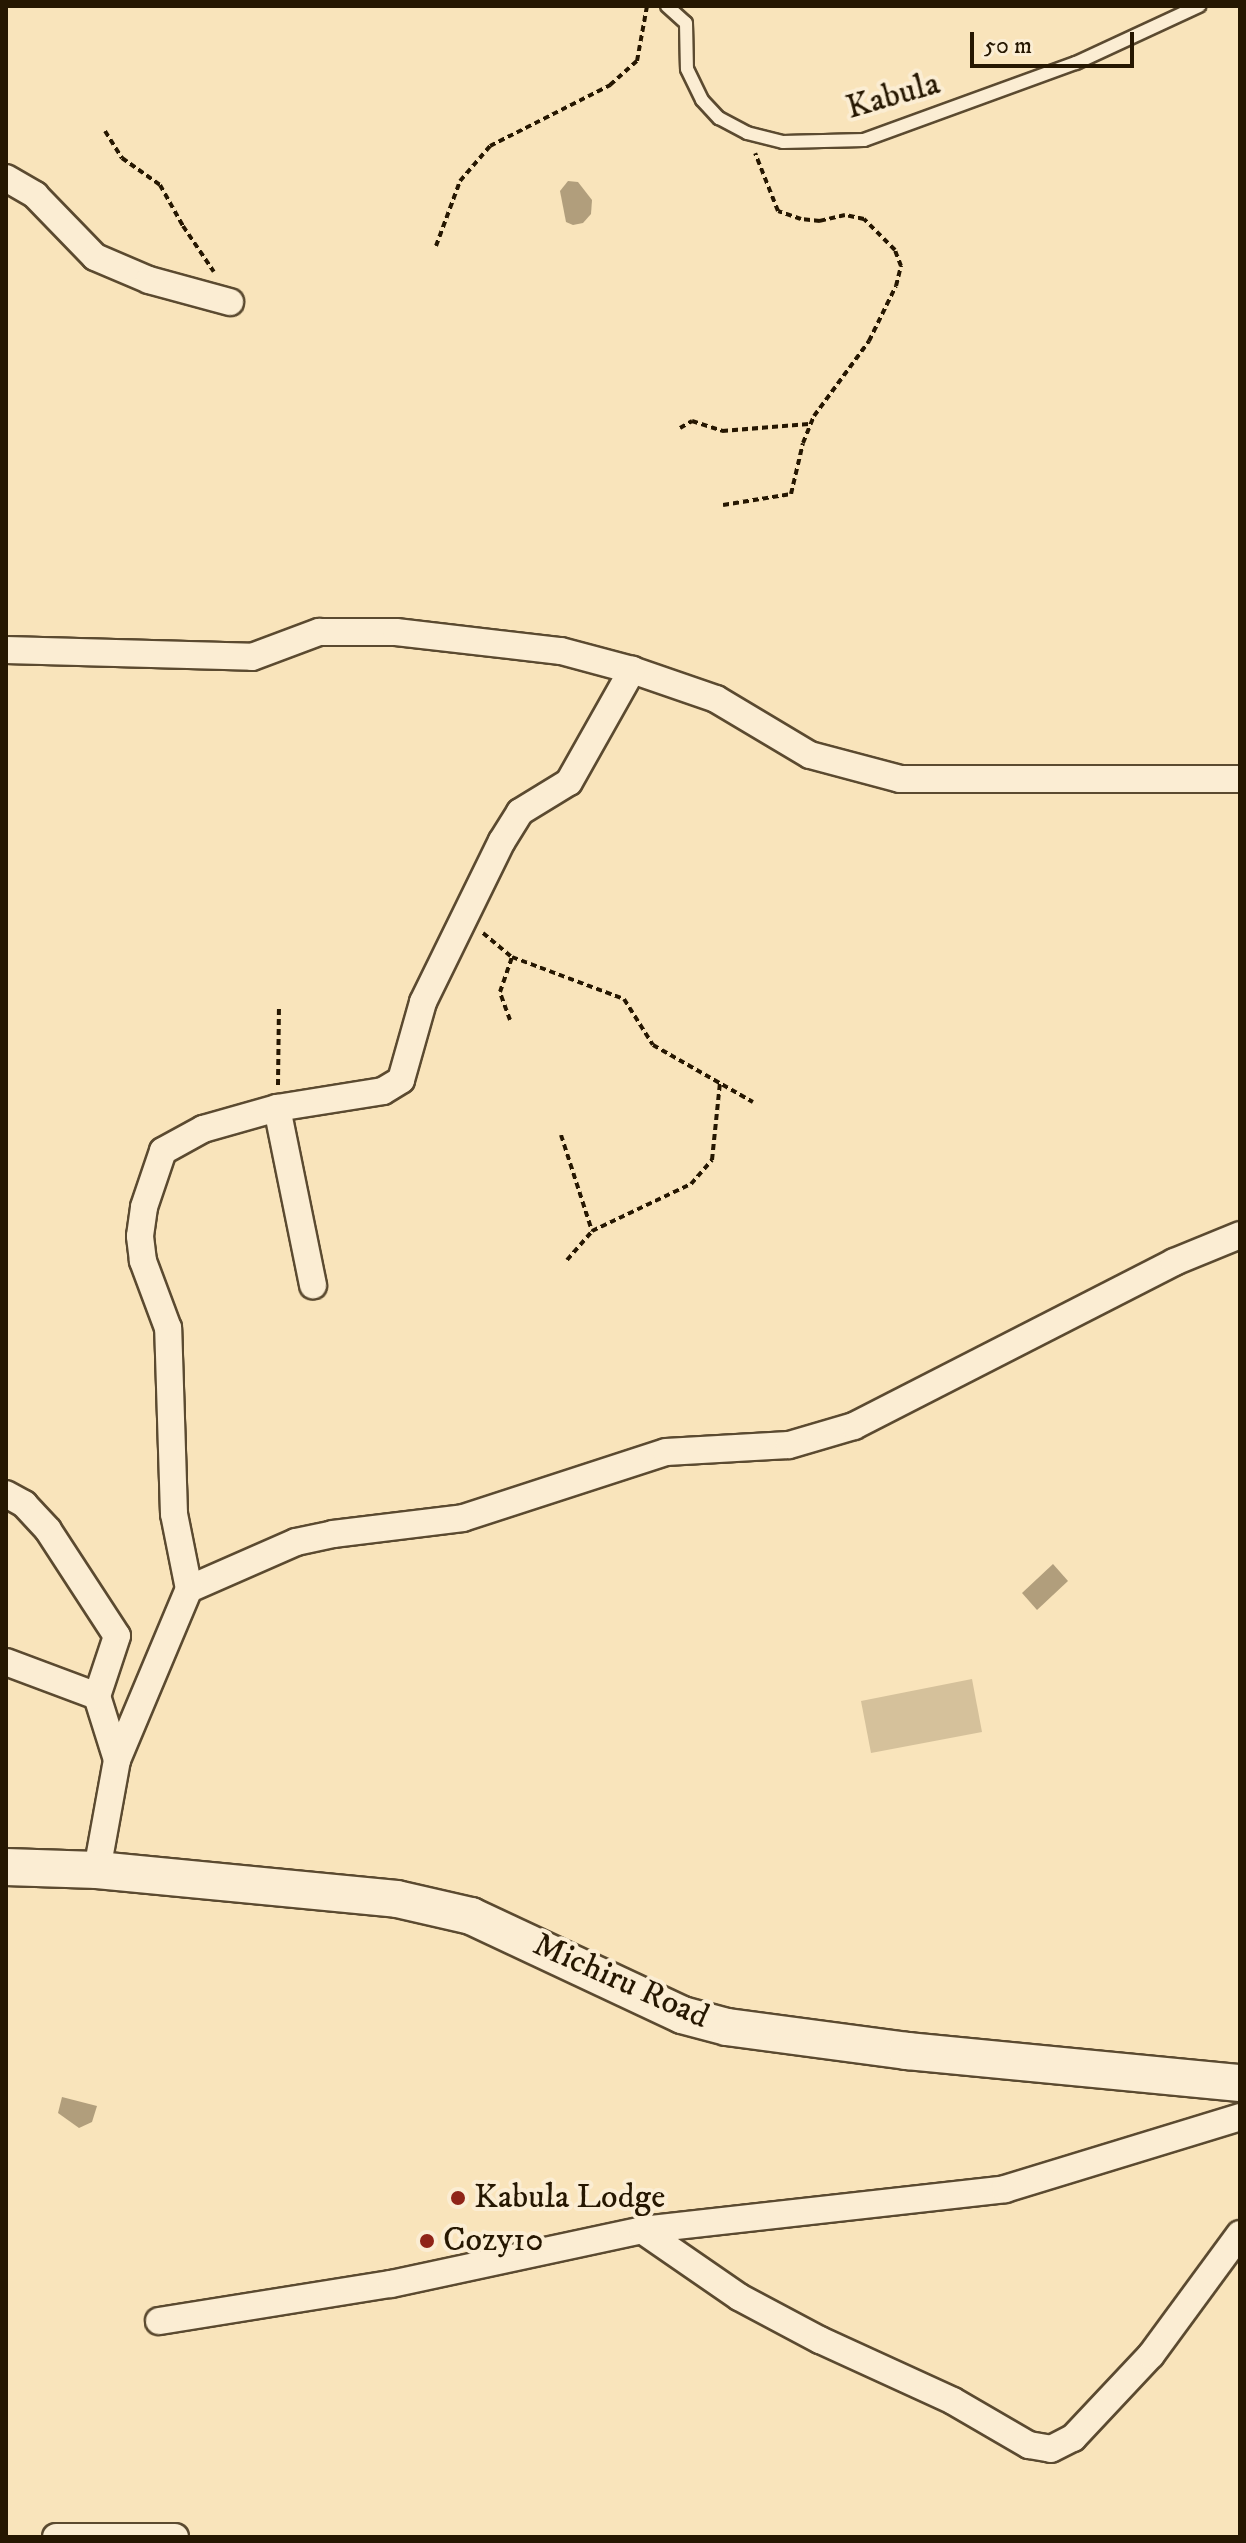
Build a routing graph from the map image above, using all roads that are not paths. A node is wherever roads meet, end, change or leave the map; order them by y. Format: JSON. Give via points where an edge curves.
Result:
{"nodes":[{"id":1,"x":667,"y":6,"type":"edge"},
{"id":2,"x":1199,"y":6,"type":"edge"},
{"id":3,"x":6,"y":178,"type":"edge"},
{"id":4,"x":230,"y":302,"type":"road end"},
{"id":5,"x":6,"y":650,"type":"edge"},
{"id":6,"x":632,"y":670,"type":"junction"},
{"id":7,"x":1240,"y":779,"type":"edge"},
{"id":8,"x":277,"y":1108,"type":"junction"},
{"id":9,"x":1240,"y":1235,"type":"edge"},
{"id":10,"x":313,"y":1285,"type":"dead end"},
{"id":11,"x":6,"y":1494,"type":"edge"},
{"id":12,"x":189,"y":1589,"type":"junction"},
{"id":13,"x":6,"y":1662,"type":"edge"},
{"id":14,"x":97,"y":1696,"type":"junction"},
{"id":15,"x":117,"y":1760,"type":"junction"},
{"id":16,"x":6,"y":1867,"type":"edge"},
{"id":17,"x":97,"y":1870,"type":"junction"},
{"id":18,"x":1240,"y":2083,"type":"edge"},
{"id":19,"x":1240,"y":2117,"type":"edge"},
{"id":20,"x":642,"y":2230,"type":"junction"},
{"id":21,"x":1240,"y":2234,"type":"edge"},
{"id":22,"x":159,"y":2321,"type":"dead end"},
{"id":23,"x":56,"y":2537,"type":"edge"},
{"id":24,"x":175,"y":2537,"type":"edge"}],
"edges":[{"from":1,"to":2,"type":"lane","name":"Kabula","via":[[686,23],[687,69],[702,100],[719,118],[747,133],[783,142],[864,140],[1076,63]]},
{"from":3,"to":4,"type":"street","via":[[35,195],[95,257],[149,280]]},
{"from":5,"to":6,"type":"street","via":[[252,657],[335,630],[561,651]]},
{"from":6,"to":7,"type":"street","via":[[716,699],[810,755],[900,779]]},
{"from":6,"to":8,"type":"street","via":[[569,782],[520,812],[423,1002],[401,1080],[383,1091]]},
{"from":8,"to":10,"type":"street"},
{"from":8,"to":12,"type":"street","via":[[203,1129],[163,1151],[144,1207],[143,1261],[168,1328],[174,1514]]},
{"from":9,"to":12,"type":"street","via":[[1174,1262],[854,1426],[789,1445],[666,1452],[463,1518],[296,1542]]},
{"from":11,"to":14,"type":"street","via":[[24,1504],[48,1530],[113,1624],[114,1651]]},
{"from":12,"to":15,"type":"street"},
{"from":13,"to":14,"type":"street"},
{"from":14,"to":15,"type":"street"},
{"from":15,"to":17,"type":"street"},
{"from":16,"to":17,"type":"street","name":"Michiru Road"},
{"from":17,"to":18,"type":"street","name":"Michiru Road","via":[[442,1907],[554,1952],[682,2015],[727,2027],[907,2051]]},
{"from":19,"to":20,"type":"street","via":[[1005,2189]]},
{"from":20,"to":21,"type":"street","via":[[753,2304],[820,2340],[953,2401],[1029,2445],[1051,2449],[1073,2438],[1151,2355]]},
{"from":20,"to":22,"type":"street","via":[[391,2284]]},
{"from":23,"to":24,"type":"street"}]}
